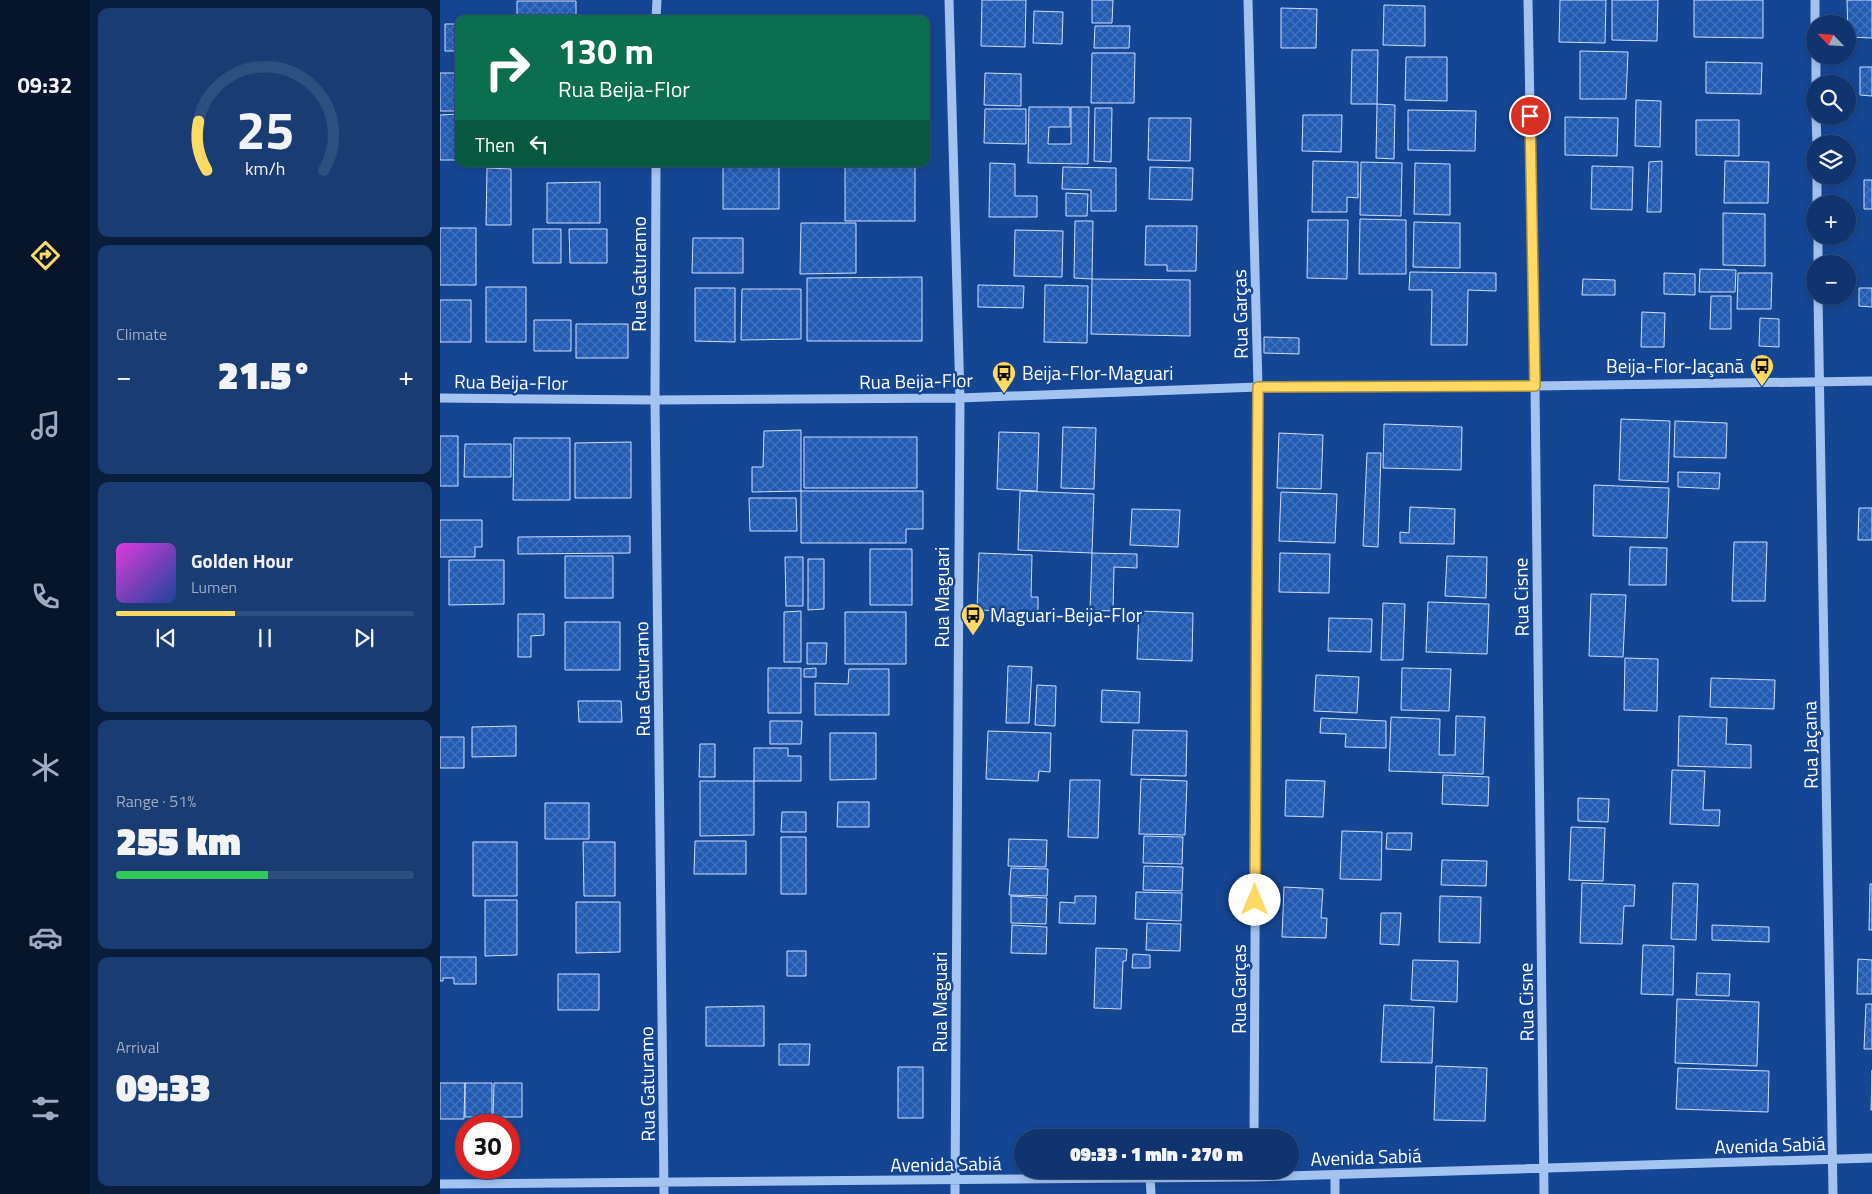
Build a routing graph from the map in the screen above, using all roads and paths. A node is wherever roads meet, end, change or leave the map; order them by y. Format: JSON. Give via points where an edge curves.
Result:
{"nodes":[{"id":1,"x":656,"y":0,"type":"edge"},
{"id":2,"x":949,"y":0,"type":"edge"},
{"id":3,"x":1248,"y":0,"type":"edge"},
{"id":4,"x":1528,"y":0,"type":"edge"},
{"id":5,"x":1815,"y":0,"type":"edge"},
{"id":6,"x":656,"y":15,"type":"edge"},
{"id":7,"x":1815,"y":15,"type":"edge"},
{"id":8,"x":656,"y":167,"type":"edge"},
{"id":9,"x":1818,"y":305,"type":"edge"},
{"id":10,"x":1872,"y":381,"type":"edge"},
{"id":11,"x":1819,"y":382,"type":"junction"},
{"id":12,"x":1535,"y":386,"type":"junction"},
{"id":13,"x":1258,"y":387,"type":"junction"},
{"id":14,"x":440,"y":398,"type":"edge"},
{"id":15,"x":960,"y":398,"type":"junction"},
{"id":16,"x":655,"y":400,"type":"junction"},
{"id":17,"x":1254,"y":1129,"type":"edge"},
{"id":18,"x":1872,"y":1158,"type":"edge"},
{"id":19,"x":1833,"y":1159,"type":"junction"},
{"id":20,"x":1544,"y":1168,"type":"junction"},
{"id":21,"x":1299,"y":1174,"type":"edge"},
{"id":22,"x":1335,"y":1175,"type":"junction"},
{"id":23,"x":1019,"y":1179,"type":"edge"},
{"id":24,"x":1150,"y":1179,"type":"edge"},
{"id":25,"x":954,"y":1180,"type":"junction"},
{"id":26,"x":664,"y":1182,"type":"junction"},
{"id":27,"x":440,"y":1184,"type":"edge"},
{"id":28,"x":664,"y":1194,"type":"edge"},
{"id":29,"x":955,"y":1194,"type":"edge"},
{"id":30,"x":1150,"y":1194,"type":"edge"},
{"id":31,"x":1335,"y":1194,"type":"edge"},
{"id":32,"x":1544,"y":1194,"type":"edge"},
{"id":33,"x":1833,"y":1194,"type":"edge"}],
"edges":[{"from":1,"to":6,"type":"street"},
{"from":2,"to":15,"type":"street","name":"Rua Maguari"},
{"from":3,"to":13,"type":"street","name":"Rua Garças"},
{"from":4,"to":12,"type":"street","name":"Rua Cisne"},
{"from":5,"to":7,"type":"street"},
{"from":8,"to":16,"type":"street","name":"Rua Gaturamo"},
{"from":9,"to":11,"type":"street","name":"Rua Jaçana"},
{"from":10,"to":11,"type":"street","name":"Rua Beija-Flor"},
{"from":11,"to":12,"type":"street","name":"Rua Beija-Flor"},
{"from":11,"to":19,"type":"street","name":"Rua Jaçana"},
{"from":12,"to":13,"type":"street","name":"Rua Beija-Flor"},
{"from":12,"to":20,"type":"street","name":"Rua Cisne"},
{"from":13,"to":15,"type":"street","name":"Rua Beija-Flor"},
{"from":13,"to":17,"type":"street","name":"Rua Garças"},
{"from":14,"to":16,"type":"street","name":"Rua Beija-Flor"},
{"from":15,"to":16,"type":"street","name":"Rua Beija-Flor"},
{"from":15,"to":25,"type":"street","name":"Rua Maguari"},
{"from":16,"to":26,"type":"street","name":"Rua Gaturamo"},
{"from":18,"to":19,"type":"street","name":"Avenida Sabiá"},
{"from":19,"to":20,"type":"street","name":"Avenida Sabiá"},
{"from":19,"to":33,"type":"street","name":"Rua Jaçana"},
{"from":20,"to":22,"type":"street","name":"Avenida Sabiá"},
{"from":20,"to":32,"type":"street","name":"Rua Cisne"},
{"from":21,"to":22,"type":"street","name":"Avenida Sabiá"},
{"from":22,"to":31,"type":"street"},
{"from":23,"to":25,"type":"street","name":"Avenida Sabiá"},
{"from":24,"to":30,"type":"street"},
{"from":25,"to":26,"type":"street","name":"Avenida Sabiá"},
{"from":25,"to":29,"type":"street","name":"Rua Maguari"},
{"from":26,"to":27,"type":"street","name":"Avenida Sabiá"},
{"from":26,"to":28,"type":"street","name":"Rua Gaturamo"}]}
